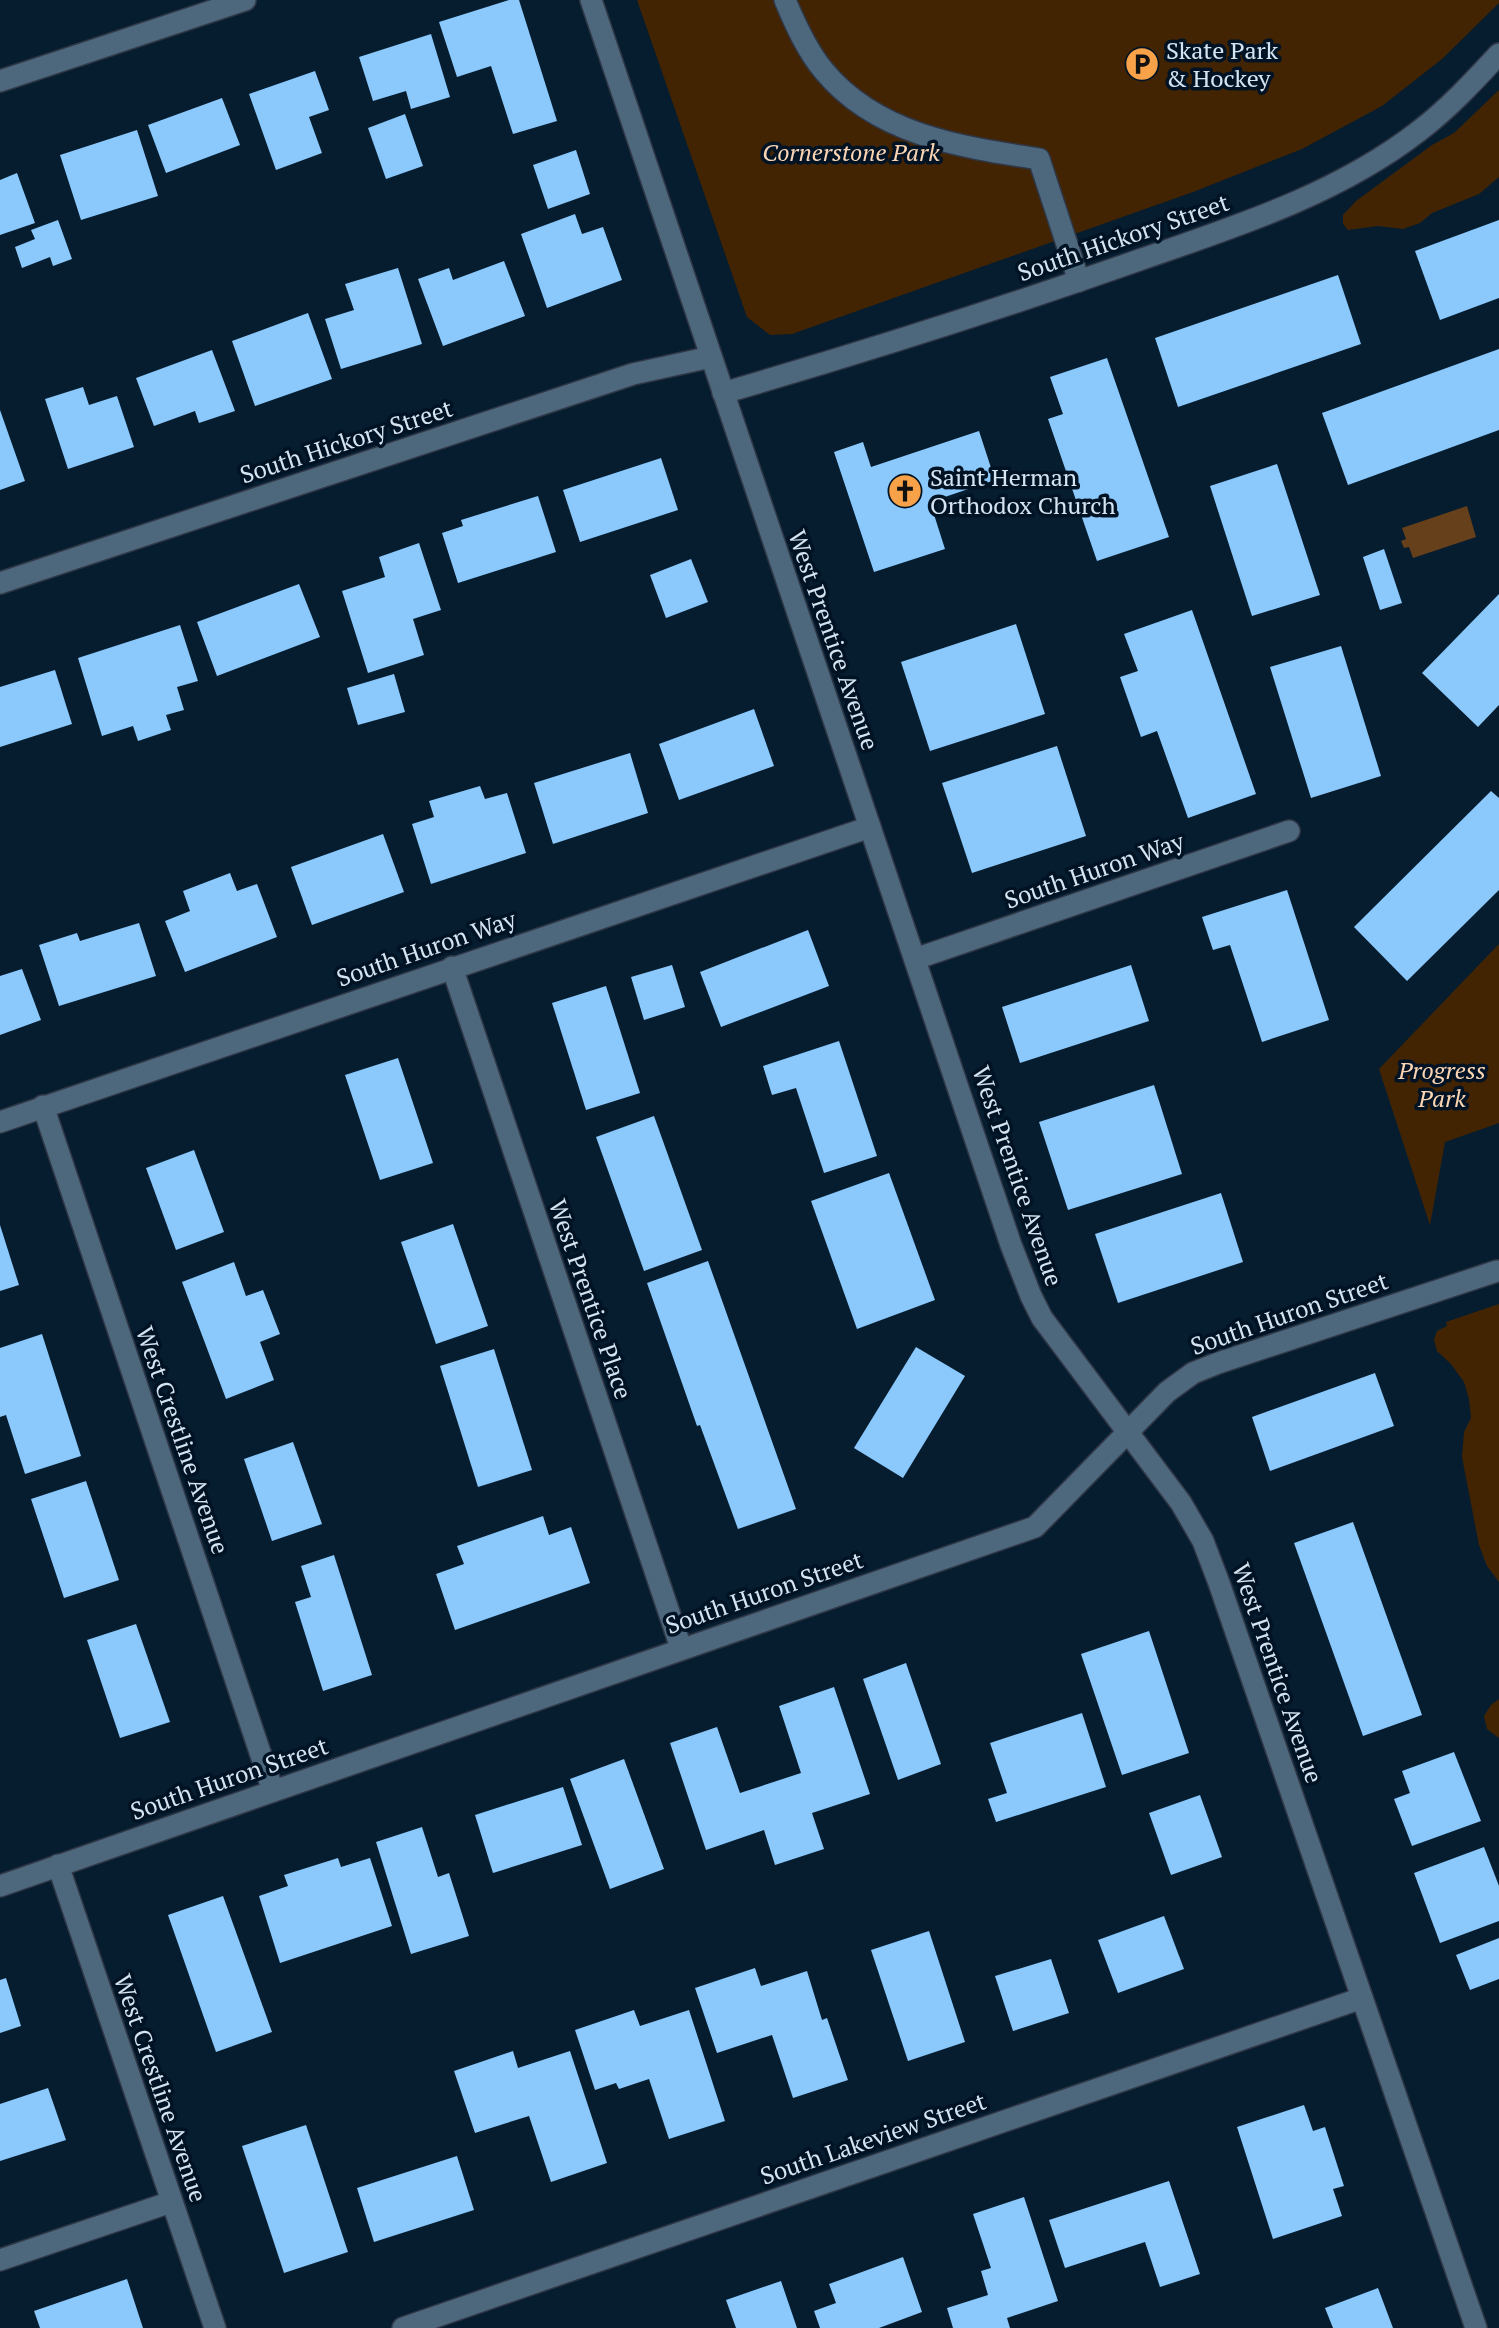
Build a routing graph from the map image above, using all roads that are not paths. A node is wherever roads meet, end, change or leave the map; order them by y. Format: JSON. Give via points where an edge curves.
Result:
{"nodes":[{"id":1,"x":244,"y":0,"type":"edge"},
{"id":2,"x":591,"y":0,"type":"edge"},
{"id":3,"x":785,"y":0,"type":"edge"},
{"id":4,"x":1499,"y":54,"type":"edge"},
{"id":5,"x":0,"y":80,"type":"edge"},
{"id":6,"x":1079,"y":282,"type":"junction"},
{"id":7,"x":711,"y":357,"type":"junction"},
{"id":8,"x":723,"y":393,"type":"junction"},
{"id":9,"x":0,"y":583,"type":"edge"},
{"id":10,"x":870,"y":827,"type":"junction"},
{"id":11,"x":1289,"y":831,"type":"dead end"},
{"id":12,"x":915,"y":959,"type":"junction"},
{"id":13,"x":452,"y":967,"type":"junction"},
{"id":14,"x":43,"y":1105,"type":"junction"},
{"id":15,"x":0,"y":1122,"type":"edge"},
{"id":16,"x":1497,"y":1271,"type":"dead end"},
{"id":17,"x":1129,"y":1431,"type":"junction"},
{"id":18,"x":681,"y":1648,"type":"junction"},
{"id":19,"x":273,"y":1791,"type":"junction"},
{"id":20,"x":58,"y":1865,"type":"junction"},
{"id":21,"x":0,"y":1886,"type":"edge"},
{"id":22,"x":1362,"y":1998,"type":"junction"},
{"id":23,"x":171,"y":2202,"type":"junction"},
{"id":24,"x":0,"y":2260,"type":"edge"},
{"id":25,"x":215,"y":2328,"type":"edge"},
{"id":26,"x":402,"y":2328,"type":"edge"},
{"id":27,"x":1476,"y":2328,"type":"edge"}],
"edges":[{"from":1,"to":5,"type":"street"},
{"from":2,"to":7,"type":"street","name":"West Prentice Avenue"},
{"from":3,"to":6,"type":"street","via":[[822,69],[873,114],[940,140],[1038,159]]},
{"from":4,"to":6,"type":"street","name":"South Hickory Street","via":[[1419,131],[1353,173],[1234,226]]},
{"from":6,"to":8,"type":"street","name":"South Hickory Street","via":[[848,358]]},
{"from":7,"to":8,"type":"street","name":"West Prentice Avenue"},
{"from":7,"to":9,"type":"street","name":"South Hickory Street","via":[[634,374]]},
{"from":8,"to":10,"type":"street","name":"West Prentice Avenue"},
{"from":10,"to":12,"type":"street","name":"West Prentice Avenue"},
{"from":10,"to":13,"type":"street","name":"South Huron Way"},
{"from":11,"to":12,"type":"street","name":"South Huron Way"},
{"from":12,"to":17,"type":"street","name":"West Prentice Avenue","via":[[1031,1296],[1052,1332]]},
{"from":13,"to":14,"type":"street","name":"South Huron Way"},
{"from":13,"to":18,"type":"street","name":"West Prentice Place"},
{"from":14,"to":15,"type":"street","name":"South Huron Way"},
{"from":14,"to":19,"type":"street","name":"West Crestline Avenue"},
{"from":16,"to":17,"type":"street","name":"South Huron Street","via":[[1193,1373]]},
{"from":17,"to":18,"type":"street","name":"South Huron Street","via":[[1035,1527]]},
{"from":17,"to":22,"type":"street","name":"West Prentice Avenue","via":[[1181,1503],[1210,1556]]},
{"from":18,"to":19,"type":"street","name":"South Huron Street"},
{"from":19,"to":20,"type":"street","name":"South Huron Street"},
{"from":20,"to":21,"type":"street","name":"South Huron Street"},
{"from":20,"to":23,"type":"street","name":"West Crestline Avenue"},
{"from":22,"to":26,"type":"street","name":"South Lakeview Street"},
{"from":22,"to":27,"type":"street","name":"West Prentice Avenue"},
{"from":23,"to":24,"type":"street"},
{"from":23,"to":25,"type":"street","name":"West Crestline Avenue"}]}
